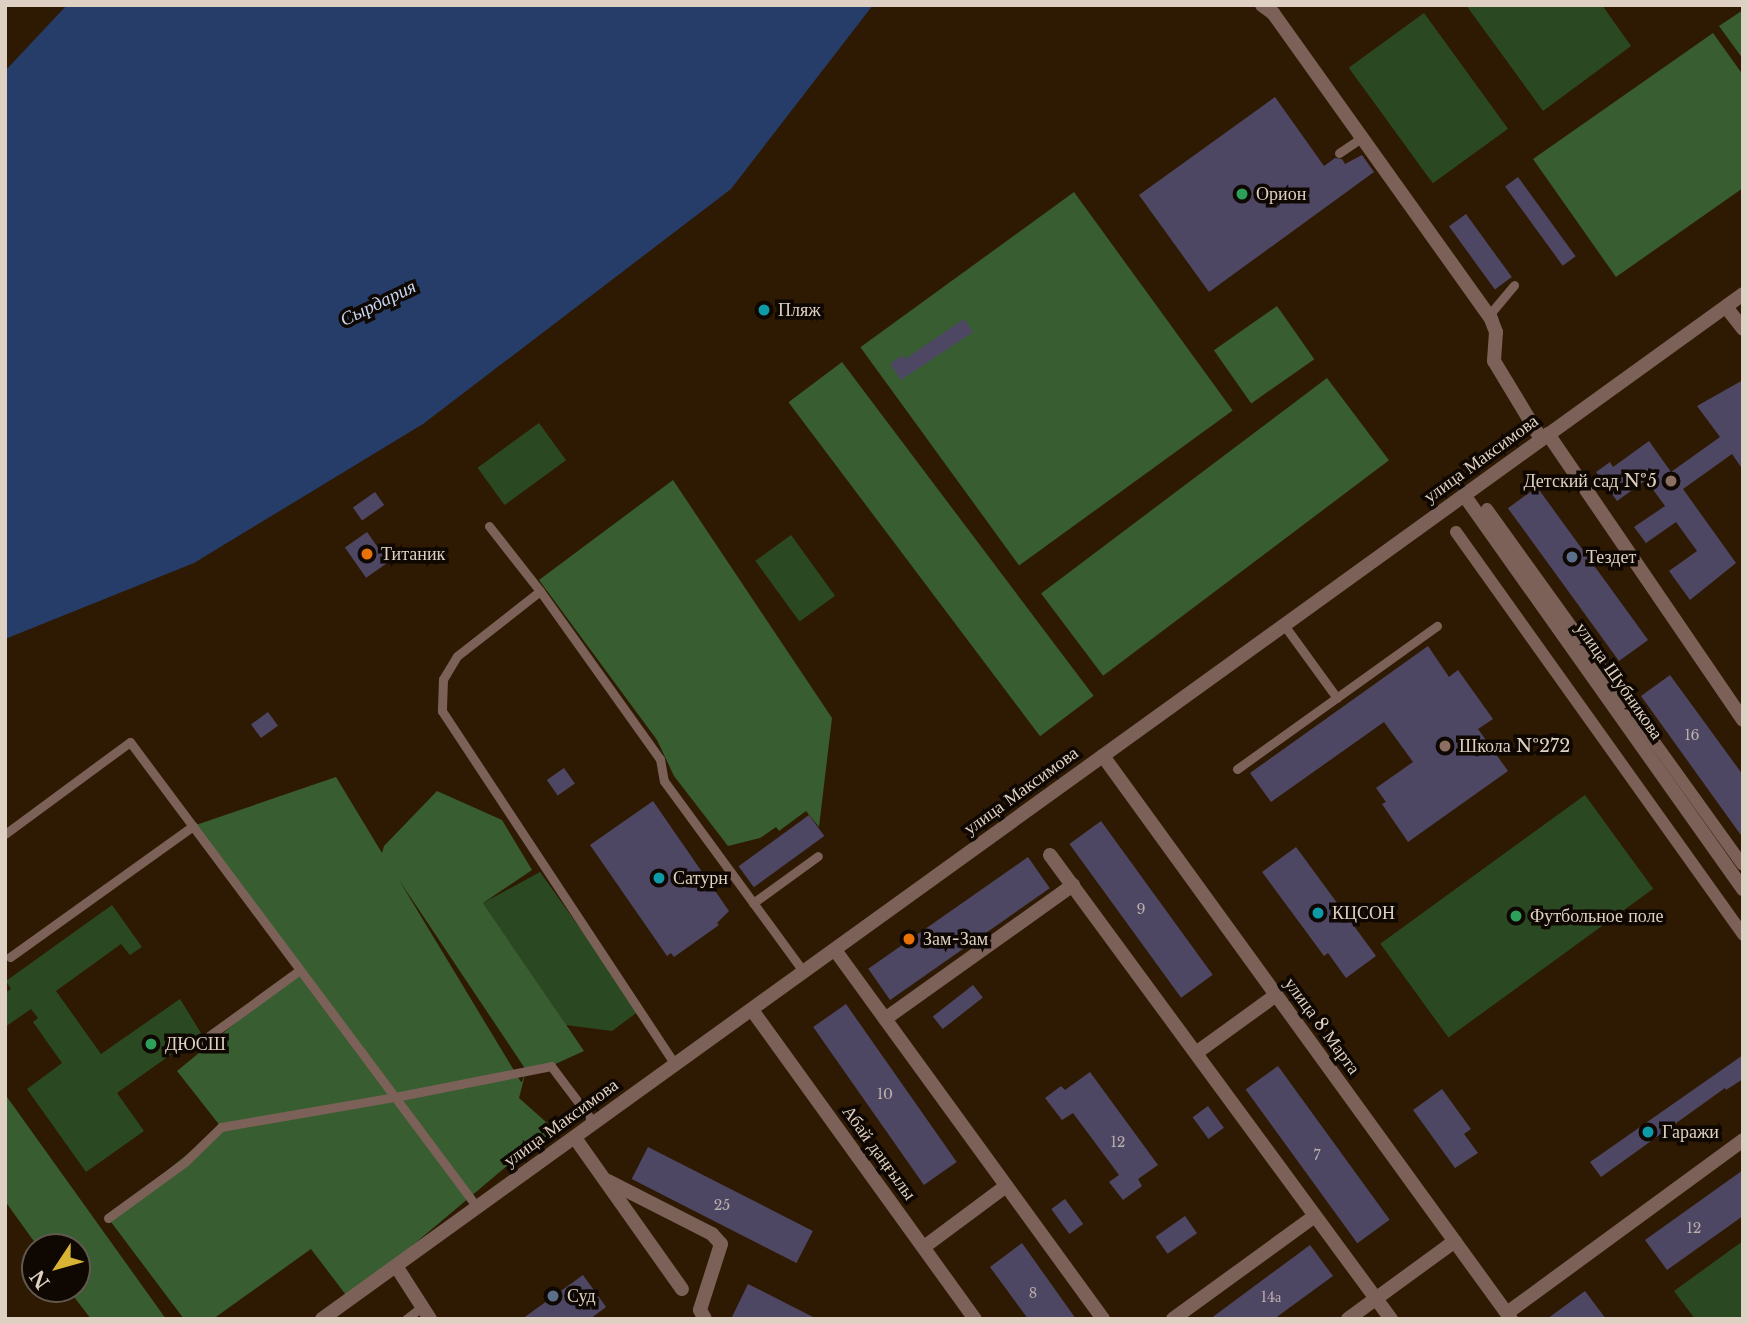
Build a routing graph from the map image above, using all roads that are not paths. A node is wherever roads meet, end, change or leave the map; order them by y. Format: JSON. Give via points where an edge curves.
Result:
{"nodes":[{"id":1,"x":1262,"y":5,"type":"edge"},
{"id":2,"x":1363,"y":137,"type":"junction"},
{"id":3,"x":1339,"y":153,"type":"dead end"},
{"id":4,"x":1514,"y":285,"type":"dead end"},
{"id":5,"x":1743,"y":294,"type":"edge"},
{"id":6,"x":1726,"y":307,"type":"junction"},
{"id":7,"x":1489,"y":315,"type":"junction"},
{"id":8,"x":1743,"y":329,"type":"edge"},
{"id":9,"x":1545,"y":437,"type":"junction"},
{"id":10,"x":1464,"y":495,"type":"junction"},
{"id":11,"x":1487,"y":509,"type":"dead end"},
{"id":12,"x":489,"y":526,"type":"dead end"},
{"id":13,"x":1456,"y":532,"type":"dead end"},
{"id":14,"x":540,"y":590,"type":"junction"},
{"id":15,"x":1284,"y":625,"type":"junction"},
{"id":16,"x":1437,"y":626,"type":"dead end"},
{"id":17,"x":1337,"y":698,"type":"junction"},
{"id":18,"x":1743,"y":720,"type":"edge"},
{"id":19,"x":1103,"y":756,"type":"junction"},
{"id":20,"x":1237,"y":769,"type":"dead end"},
{"id":21,"x":193,"y":826,"type":"junction"},
{"id":22,"x":5,"y":834,"type":"edge"},
{"id":23,"x":1050,"y":855,"type":"dead end"},
{"id":24,"x":818,"y":856,"type":"dead end"},
{"id":25,"x":1741,"y":875,"type":"edge"},
{"id":26,"x":1073,"y":885,"type":"junction"},
{"id":27,"x":753,"y":903,"type":"junction"},
{"id":28,"x":1743,"y":935,"type":"edge"},
{"id":29,"x":835,"y":950,"type":"junction"},
{"id":30,"x":10,"y":957,"type":"dead end"},
{"id":31,"x":300,"y":970,"type":"junction"},
{"id":32,"x":804,"y":972,"type":"junction"},
{"id":33,"x":1276,"y":995,"type":"junction"},
{"id":34,"x":752,"y":1010,"type":"junction"},
{"id":35,"x":885,"y":1019,"type":"junction"},
{"id":36,"x":198,"y":1044,"type":"dead end"},
{"id":37,"x":1196,"y":1053,"type":"junction"},
{"id":38,"x":675,"y":1065,"type":"junction"},
{"id":39,"x":395,"y":1097,"type":"junction"},
{"id":40,"x":594,"y":1123,"type":"junction"},
{"id":41,"x":575,"y":1138,"type":"junction"},
{"id":42,"x":1743,"y":1140,"type":"edge"},
{"id":43,"x":608,"y":1181,"type":"junction"},
{"id":44,"x":1006,"y":1186,"type":"junction"},
{"id":45,"x":477,"y":1207,"type":"junction"},
{"id":46,"x":1315,"y":1216,"type":"junction"},
{"id":47,"x":108,"y":1217,"type":"dead end"},
{"id":48,"x":1455,"y":1241,"type":"junction"},
{"id":49,"x":923,"y":1247,"type":"junction"},
{"id":50,"x":396,"y":1266,"type":"junction"},
{"id":51,"x":682,"y":1289,"type":"dead end"},
{"id":52,"x":1375,"y":1299,"type":"junction"},
{"id":53,"x":426,"y":1313,"type":"edge"},
{"id":54,"x":1509,"y":1316,"type":"edge"},
{"id":55,"x":322,"y":1319,"type":"edge"},
{"id":56,"x":406,"y":1319,"type":"edge"},
{"id":57,"x":705,"y":1319,"type":"edge"},
{"id":58,"x":975,"y":1319,"type":"edge"},
{"id":59,"x":1102,"y":1319,"type":"edge"},
{"id":60,"x":1173,"y":1319,"type":"edge"},
{"id":61,"x":1348,"y":1319,"type":"edge"},
{"id":62,"x":1391,"y":1319,"type":"edge"}],
"edges":[{"from":1,"to":2,"type":"street","via":[[1273,13]]},
{"from":2,"to":3,"type":"lane"},
{"from":2,"to":7,"type":"street"},
{"from":4,"to":7,"type":"lane"},
{"from":5,"to":6,"type":"street","name":"улица Максимова"},
{"from":6,"to":8,"type":"street"},
{"from":6,"to":9,"type":"street","name":"улица Максимова"},
{"from":7,"to":9,"type":"street","via":[[1496,332],[1494,361]]},
{"from":9,"to":10,"type":"street","name":"улица Максимова"},
{"from":9,"to":18,"type":"street"},
{"from":10,"to":15,"type":"street","name":"улица Максимова"},
{"from":10,"to":25,"type":"street","name":"улица Шубникова"},
{"from":11,"to":25,"type":"street"},
{"from":12,"to":14,"type":"lane"},
{"from":13,"to":28,"type":"street"},
{"from":14,"to":27,"type":"lane","via":[[660,759],[664,781]]},
{"from":14,"to":38,"type":"lane","via":[[457,656],[443,679],[442,711]]},
{"from":15,"to":17,"type":"lane"},
{"from":15,"to":19,"type":"street","name":"улица Максимова"},
{"from":16,"to":17,"type":"lane"},
{"from":17,"to":20,"type":"lane"},
{"from":19,"to":29,"type":"street","name":"улица Максимова"},
{"from":19,"to":33,"type":"street","name":"улица 8 Марта"},
{"from":21,"to":22,"type":"lane","via":[[131,742]]},
{"from":21,"to":30,"type":"lane"},
{"from":21,"to":31,"type":"lane"},
{"from":23,"to":26,"type":"street"},
{"from":24,"to":27,"type":"lane"},
{"from":26,"to":35,"type":"street"},
{"from":26,"to":37,"type":"street"},
{"from":27,"to":32,"type":"lane"},
{"from":29,"to":32,"type":"street","name":"улица Максимова"},
{"from":29,"to":35,"type":"street"},
{"from":31,"to":36,"type":"lane"},
{"from":31,"to":39,"type":"lane"},
{"from":32,"to":34,"type":"street","name":"улица Максимова"},
{"from":33,"to":37,"type":"street"},
{"from":33,"to":48,"type":"street","name":"улица 8 Марта"},
{"from":34,"to":38,"type":"street","name":"улица Максимова"},
{"from":34,"to":49,"type":"street","name":"Абай даңғылы"},
{"from":35,"to":44,"type":"street"},
{"from":37,"to":46,"type":"street"},
{"from":38,"to":40,"type":"street","name":"улица Максимова"},
{"from":39,"to":40,"type":"lane","via":[[551,1066]]},
{"from":39,"to":45,"type":"lane"},
{"from":39,"to":47,"type":"lane","via":[[222,1127],[185,1162]]},
{"from":40,"to":41,"type":"street","name":"улица Максимова"},
{"from":41,"to":43,"type":"street"},
{"from":41,"to":45,"type":"street","name":"улица Максимова"},
{"from":42,"to":54,"type":"street"},
{"from":43,"to":51,"type":"street"},
{"from":43,"to":57,"type":"street","via":[[712,1234],[721,1244],[700,1310]]},
{"from":44,"to":49,"type":"street"},
{"from":44,"to":59,"type":"street"},
{"from":45,"to":50,"type":"street","name":"улица Максимова"},
{"from":46,"to":52,"type":"street"},
{"from":46,"to":60,"type":"street"},
{"from":48,"to":52,"type":"street"},
{"from":48,"to":54,"type":"street","name":"улица 8 Марта"},
{"from":49,"to":58,"type":"street","name":"Абай даңғылы"},
{"from":50,"to":53,"type":"street"},
{"from":50,"to":55,"type":"street","name":"улица Максимова"},
{"from":52,"to":61,"type":"street"},
{"from":52,"to":62,"type":"street"},
{"from":53,"to":56,"type":"lane"}]}
